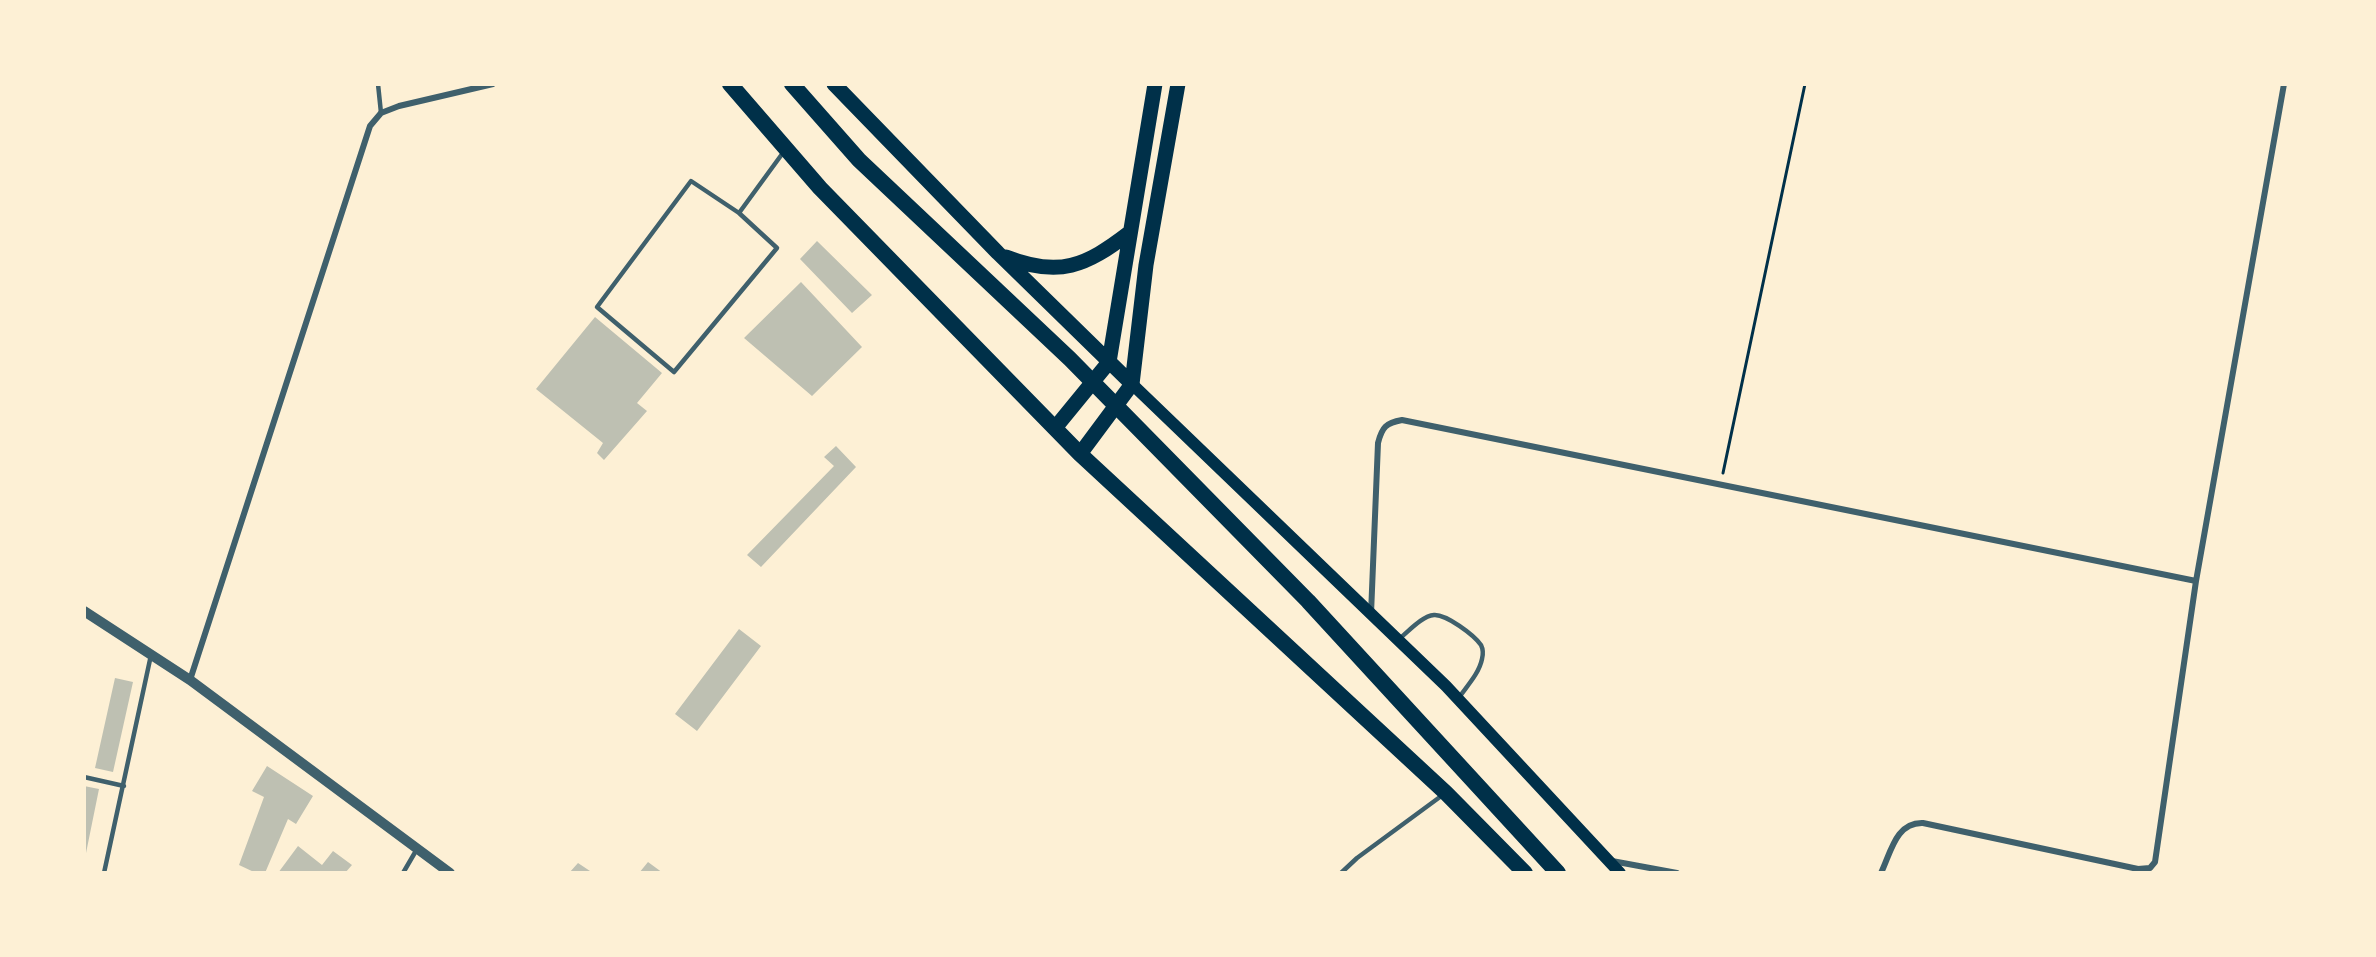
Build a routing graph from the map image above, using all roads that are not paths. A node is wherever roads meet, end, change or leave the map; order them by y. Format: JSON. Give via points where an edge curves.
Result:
{"nodes":[{"id":1,"x":378,"y":84,"type":"edge"},
{"id":2,"x":492,"y":84,"type":"edge"},
{"id":3,"x":730,"y":84,"type":"edge"},
{"id":4,"x":792,"y":84,"type":"edge"},
{"id":5,"x":834,"y":84,"type":"edge"},
{"id":6,"x":1155,"y":84,"type":"edge"},
{"id":7,"x":1178,"y":84,"type":"edge"},
{"id":8,"x":2284,"y":84,"type":"edge"},
{"id":9,"x":381,"y":113,"type":"junction"},
{"id":10,"x":786,"y":148,"type":"junction"},
{"id":11,"x":738,"y":213,"type":"junction"},
{"id":12,"x":1129,"y":233,"type":"junction"},
{"id":13,"x":998,"y":253,"type":"junction"},
{"id":14,"x":1109,"y":362,"type":"junction"},
{"id":15,"x":1132,"y":384,"type":"junction"},
{"id":16,"x":1055,"y":429,"type":"junction"},
{"id":17,"x":1080,"y":454,"type":"junction"},
{"id":18,"x":2196,"y":581,"type":"junction"},
{"id":19,"x":84,"y":611,"type":"edge"},
{"id":20,"x":1371,"y":615,"type":"junction"},
{"id":21,"x":1398,"y":640,"type":"junction"},
{"id":22,"x":151,"y":655,"type":"junction"},
{"id":23,"x":190,"y":680,"type":"junction"},
{"id":24,"x":1458,"y":699,"type":"junction"},
{"id":25,"x":84,"y":777,"type":"edge"},
{"id":26,"x":124,"y":786,"type":"junction"},
{"id":27,"x":1446,"y":793,"type":"junction"},
{"id":28,"x":417,"y":849,"type":"junction"},
{"id":29,"x":1608,"y":861,"type":"junction"},
{"id":30,"x":104,"y":873,"type":"edge"},
{"id":31,"x":403,"y":873,"type":"edge"},
{"id":32,"x":450,"y":873,"type":"edge"},
{"id":33,"x":1341,"y":873,"type":"edge"},
{"id":34,"x":1525,"y":873,"type":"edge"},
{"id":35,"x":1558,"y":873,"type":"edge"},
{"id":36,"x":1620,"y":873,"type":"edge"},
{"id":37,"x":1677,"y":873,"type":"edge"},
{"id":38,"x":1881,"y":873,"type":"edge"}],
"edges":[{"from":1,"to":9,"type":"lane"},
{"from":2,"to":9,"type":"street"},
{"from":3,"to":10,"type":"highway"},
{"from":4,"to":35,"type":"highway","via":[[859,160],[1070,359],[1308,602]]},
{"from":5,"to":13,"type":"main road"},
{"from":6,"to":12,"type":"main road"},
{"from":7,"to":15,"type":"main road","via":[[1146,265]]},
{"from":8,"to":18,"type":"street"},
{"from":9,"to":23,"type":"street","via":[[364,141]]},
{"from":10,"to":11,"type":"lane"},
{"from":10,"to":16,"type":"highway","via":[[820,188]]},
{"from":11,"to":11,"type":"lane","via":[[777,248],[674,372],[597,307],[691,181]]},
{"from":12,"to":13,"type":"main road","via":[[1083,262],[1063,267],[1026,265]]},
{"from":12,"to":14,"type":"main road"},
{"from":13,"to":14,"type":"main road"},
{"from":14,"to":15,"type":"main road"},
{"from":14,"to":16,"type":"main road"},
{"from":15,"to":17,"type":"main road"},
{"from":15,"to":20,"type":"main road"},
{"from":16,"to":17,"type":"highway"},
{"from":17,"to":27,"type":"highway"},
{"from":18,"to":20,"type":"street","via":[[1402,420],[1387,423],[1378,443]]},
{"from":18,"to":38,"type":"street","via":[[2155,862],[2150,868],[2138,869],[1911,823],[1902,829]]},
{"from":19,"to":22,"type":"street"},
{"from":20,"to":21,"type":"main road"},
{"from":21,"to":24,"type":"main road"},
{"from":21,"to":24,"type":"lane","via":[[1435,615],[1475,638],[1482,658]]},
{"from":22,"to":23,"type":"street"},
{"from":22,"to":26,"type":"lane"},
{"from":23,"to":28,"type":"street"},
{"from":24,"to":29,"type":"main road"},
{"from":25,"to":26,"type":"lane"},
{"from":26,"to":30,"type":"lane"},
{"from":27,"to":33,"type":"lane"},
{"from":27,"to":34,"type":"highway"},
{"from":28,"to":31,"type":"lane"},
{"from":28,"to":32,"type":"street"},
{"from":29,"to":36,"type":"main road"},
{"from":29,"to":37,"type":"street"}]}
